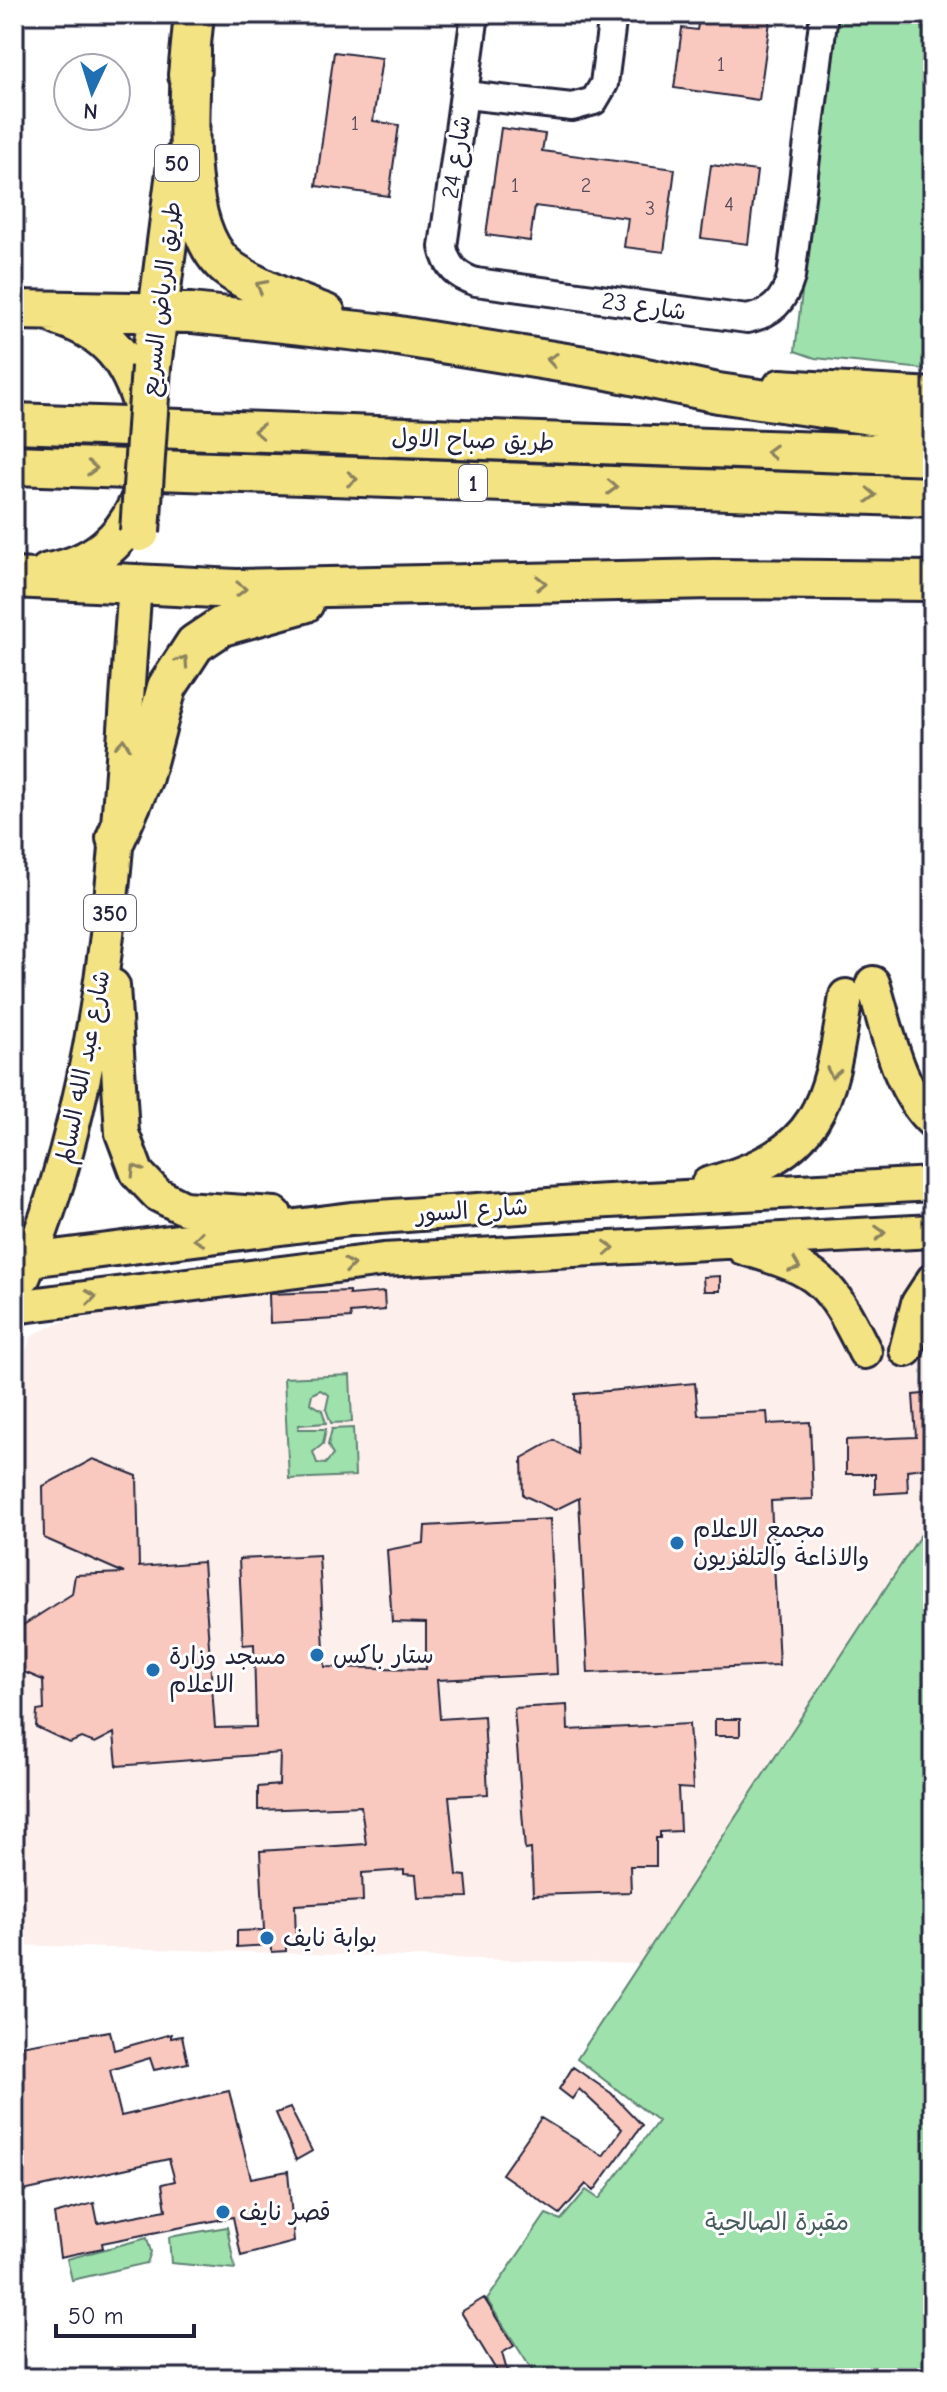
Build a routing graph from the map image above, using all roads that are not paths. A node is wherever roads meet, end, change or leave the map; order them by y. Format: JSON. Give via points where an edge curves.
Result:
{"nodes":[{"id":1,"x":475,"y":14,"type":"edge"},
{"id":2,"x":613,"y":14,"type":"edge"},
{"id":3,"x":824,"y":14,"type":"edge"},
{"id":4,"x":192,"y":32,"type":"edge"},
{"id":5,"x":466,"y":95,"type":"junction"},
{"id":6,"x":476,"y":282,"type":"joint"},
{"id":7,"x":28,"y":310,"type":"edge"},
{"id":8,"x":158,"y":312,"type":"junction"},
{"id":9,"x":386,"y":334,"type":"junction"},
{"id":10,"x":603,"y":369,"type":"junction"},
{"id":11,"x":142,"y":372,"type":"junction"},
{"id":12,"x":933,"y":395,"type":"edge"},
{"id":13,"x":14,"y":423,"type":"edge"},
{"id":14,"x":933,"y":424,"type":"edge"},
{"id":15,"x":933,"y":456,"type":"edge"},
{"id":16,"x":14,"y":465,"type":"edge"},
{"id":17,"x":933,"y":497,"type":"edge"},
{"id":18,"x":135,"y":521,"type":"junction"},
{"id":19,"x":933,"y":558,"type":"edge"},
{"id":20,"x":16,"y":578,"type":"edge"},
{"id":21,"x":713,"y":579,"type":"junction"},
{"id":22,"x":933,"y":581,"type":"edge"},
{"id":23,"x":135,"y":585,"type":"junction"},
{"id":24,"x":371,"y":588,"type":"junction"},
{"id":25,"x":116,"y":838,"type":"junction"},
{"id":26,"x":109,"y":935,"type":"junction"},
{"id":27,"x":933,"y":1122,"type":"edge"},
{"id":28,"x":933,"y":1184,"type":"edge"},
{"id":29,"x":655,"y":1198,"type":"junction"},
{"id":30,"x":394,"y":1216,"type":"junction"},
{"id":31,"x":933,"y":1231,"type":"edge"},
{"id":32,"x":721,"y":1242,"type":"junction"},
{"id":33,"x":22,"y":1261,"type":"edge"},
{"id":34,"x":933,"y":1280,"type":"edge"},
{"id":35,"x":14,"y":1304,"type":"edge"},
{"id":36,"x":906,"y":1350,"type":"dead end"},
{"id":37,"x":865,"y":1352,"type":"dead end"}],
"edges":[{"from":1,"to":5,"type":"street","name":"شارع 24"},
{"from":2,"to":5,"type":"street","via":[[604,84],[594,101],[572,107]]},
{"from":3,"to":6,"type":"street","name":"شارع 23","via":[[791,277],[775,307],[747,319]]},
{"from":4,"to":8,"type":"highway","name":"طريق الرياض السريع","number":"50"},
{"from":9,"to":4,"type":"highway","one_way":true,"via":[[284,299],[230,270],[218,257],[190,190]]},
{"from":5,"to":6,"type":"street","name":"شارع 24","via":[[443,247],[445,259],[460,277]]},
{"from":7,"to":8,"type":"highway"},
{"from":7,"to":11,"type":"highway","via":[[85,324]]},
{"from":8,"to":9,"type":"highway"},
{"from":8,"to":11,"type":"highway","name":"طريق الرياض السريع","number":"50"},
{"from":10,"to":9,"type":"highway","one_way":true},
{"from":10,"to":12,"type":"main road"},
{"from":10,"to":14,"type":"highway","via":[[718,393]]},
{"from":11,"to":18,"type":"highway","name":"طريق الرياض السريع","number":"50","bridge":true,"via":[[148,422]]},
{"from":15,"to":13,"type":"highway","name":"طريق صباح الاول","number":"1","one_way":true},
{"from":16,"to":17,"type":"highway","name":"طريق صباح الاول","number":"1","one_way":true},
{"from":18,"to":20,"type":"highway","via":[[85,563]]},
{"from":18,"to":23,"type":"highway","name":"طريق الرياض السريع","number":"350"},
{"from":19,"to":21,"type":"highway"},
{"from":20,"to":23,"type":"highway"},
{"from":21,"to":22,"type":"highway"},
{"from":24,"to":21,"type":"highway","one_way":true},
{"from":23,"to":24,"type":"highway","one_way":true},
{"from":25,"to":23,"type":"main road","name":"شارع عبد الله السالم","number":"350","one_way":true},
{"from":25,"to":24,"type":"highway","one_way":true,"via":[[143,777],[167,687],[195,644],[222,626],[255,614]]},
{"from":25,"to":26,"type":"main road","name":"شارع عبد الله السالم","number":"350"},
{"from":30,"to":26,"type":"main road","one_way":true,"via":[[204,1212],[174,1204],[150,1188],[132,1164],[122,1133]]},
{"from":26,"to":33,"type":"main road","name":"شارع عبد الله السالم","number":"350","via":[[84,1088],[56,1198]]},
{"from":27,"to":29,"type":"main road","one_way":true,"via":[[914,1099],[860,989],[824,1103],[796,1142],[769,1164]]},
{"from":28,"to":29,"type":"main road","name":"شارع السور"},
{"from":29,"to":30,"type":"main road","name":"شارع السور"},
{"from":30,"to":33,"type":"main road","name":"شارع السور","one_way":true},
{"from":32,"to":31,"type":"main road","name":"شارع السور","one_way":true},
{"from":35,"to":32,"type":"main road","name":"شارع السور","one_way":true,"via":[[383,1260]]},
{"from":32,"to":37,"type":"main road","one_way":true,"via":[[816,1275],[844,1309]]},
{"from":33,"to":35,"type":"main road","name":"شارع عبد الله السالم","number":"350"},
{"from":34,"to":36,"type":"main road","via":[[918,1303]]}]}
